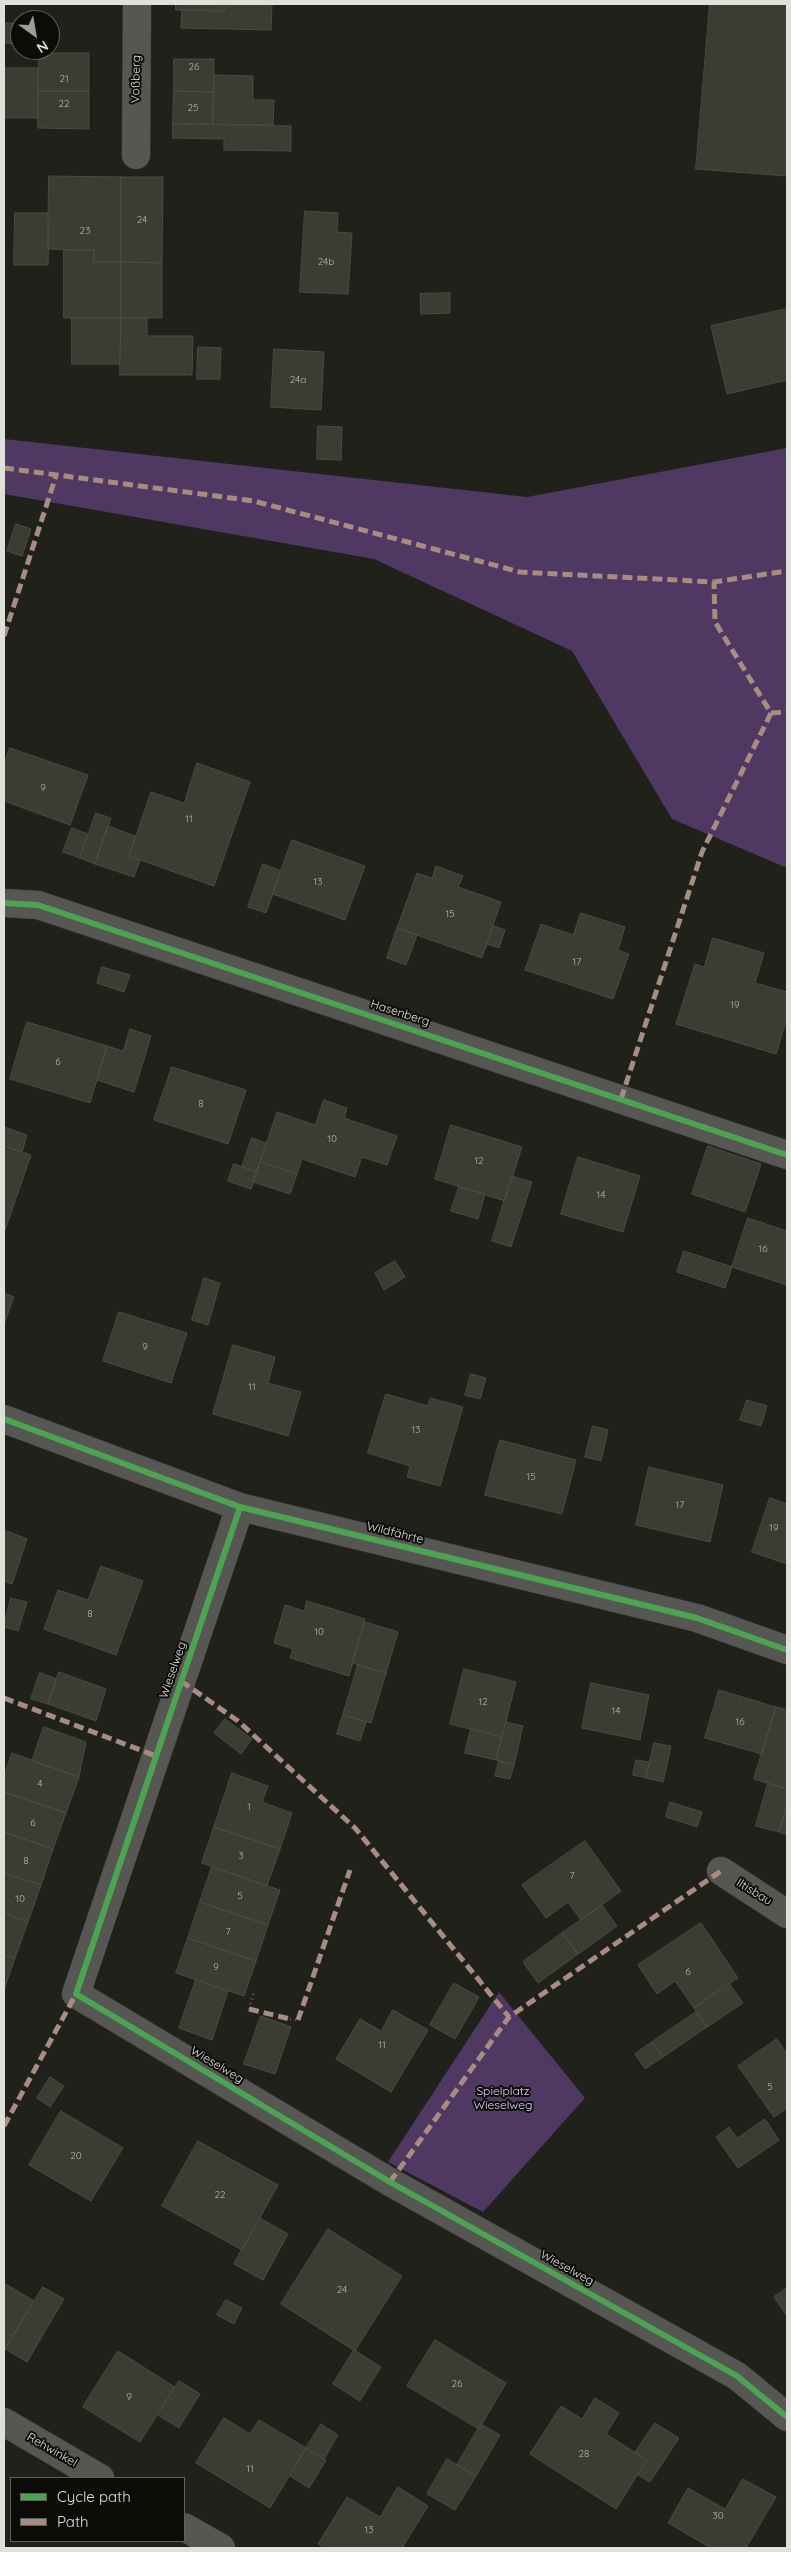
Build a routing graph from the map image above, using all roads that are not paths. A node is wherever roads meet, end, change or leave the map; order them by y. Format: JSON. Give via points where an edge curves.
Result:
{"nodes":[{"id":1,"x":137,"y":4,"type":"edge"},
{"id":2,"x":136,"y":155,"type":"dead end"},
{"id":3,"x":4,"y":903,"type":"edge"},
{"id":4,"x":787,"y":1155,"type":"edge"},
{"id":5,"x":4,"y":1419,"type":"edge"},
{"id":6,"x":240,"y":1507,"type":"junction"},
{"id":7,"x":787,"y":1650,"type":"edge"},
{"id":8,"x":721,"y":1871,"type":"dead end"},
{"id":9,"x":787,"y":1914,"type":"edge"},
{"id":10,"x":787,"y":2417,"type":"edge"},
{"id":11,"x":4,"y":2422,"type":"edge"},
{"id":12,"x":98,"y":2477,"type":"edge"},
{"id":13,"x":185,"y":2528,"type":"edge"},
{"id":14,"x":221,"y":2548,"type":"edge"}],
"edges":[{"from":1,"to":2,"type":"street","name":"Voßberg"},
{"from":3,"to":4,"type":"street","name":"Hasenberg","via":[[38,905]]},
{"from":5,"to":6,"type":"street","name":"Wildfährte"},
{"from":6,"to":7,"type":"street","name":"Wildfährte","via":[[697,1618]]},
{"from":6,"to":10,"type":"street","name":"Wieselweg","via":[[76,1994],[390,2182],[737,2376]]},
{"from":8,"to":9,"type":"street","name":"Iltisbau"},
{"from":11,"to":12,"type":"street","name":"Rehwinkel"},
{"from":13,"to":14,"type":"street"}]}
